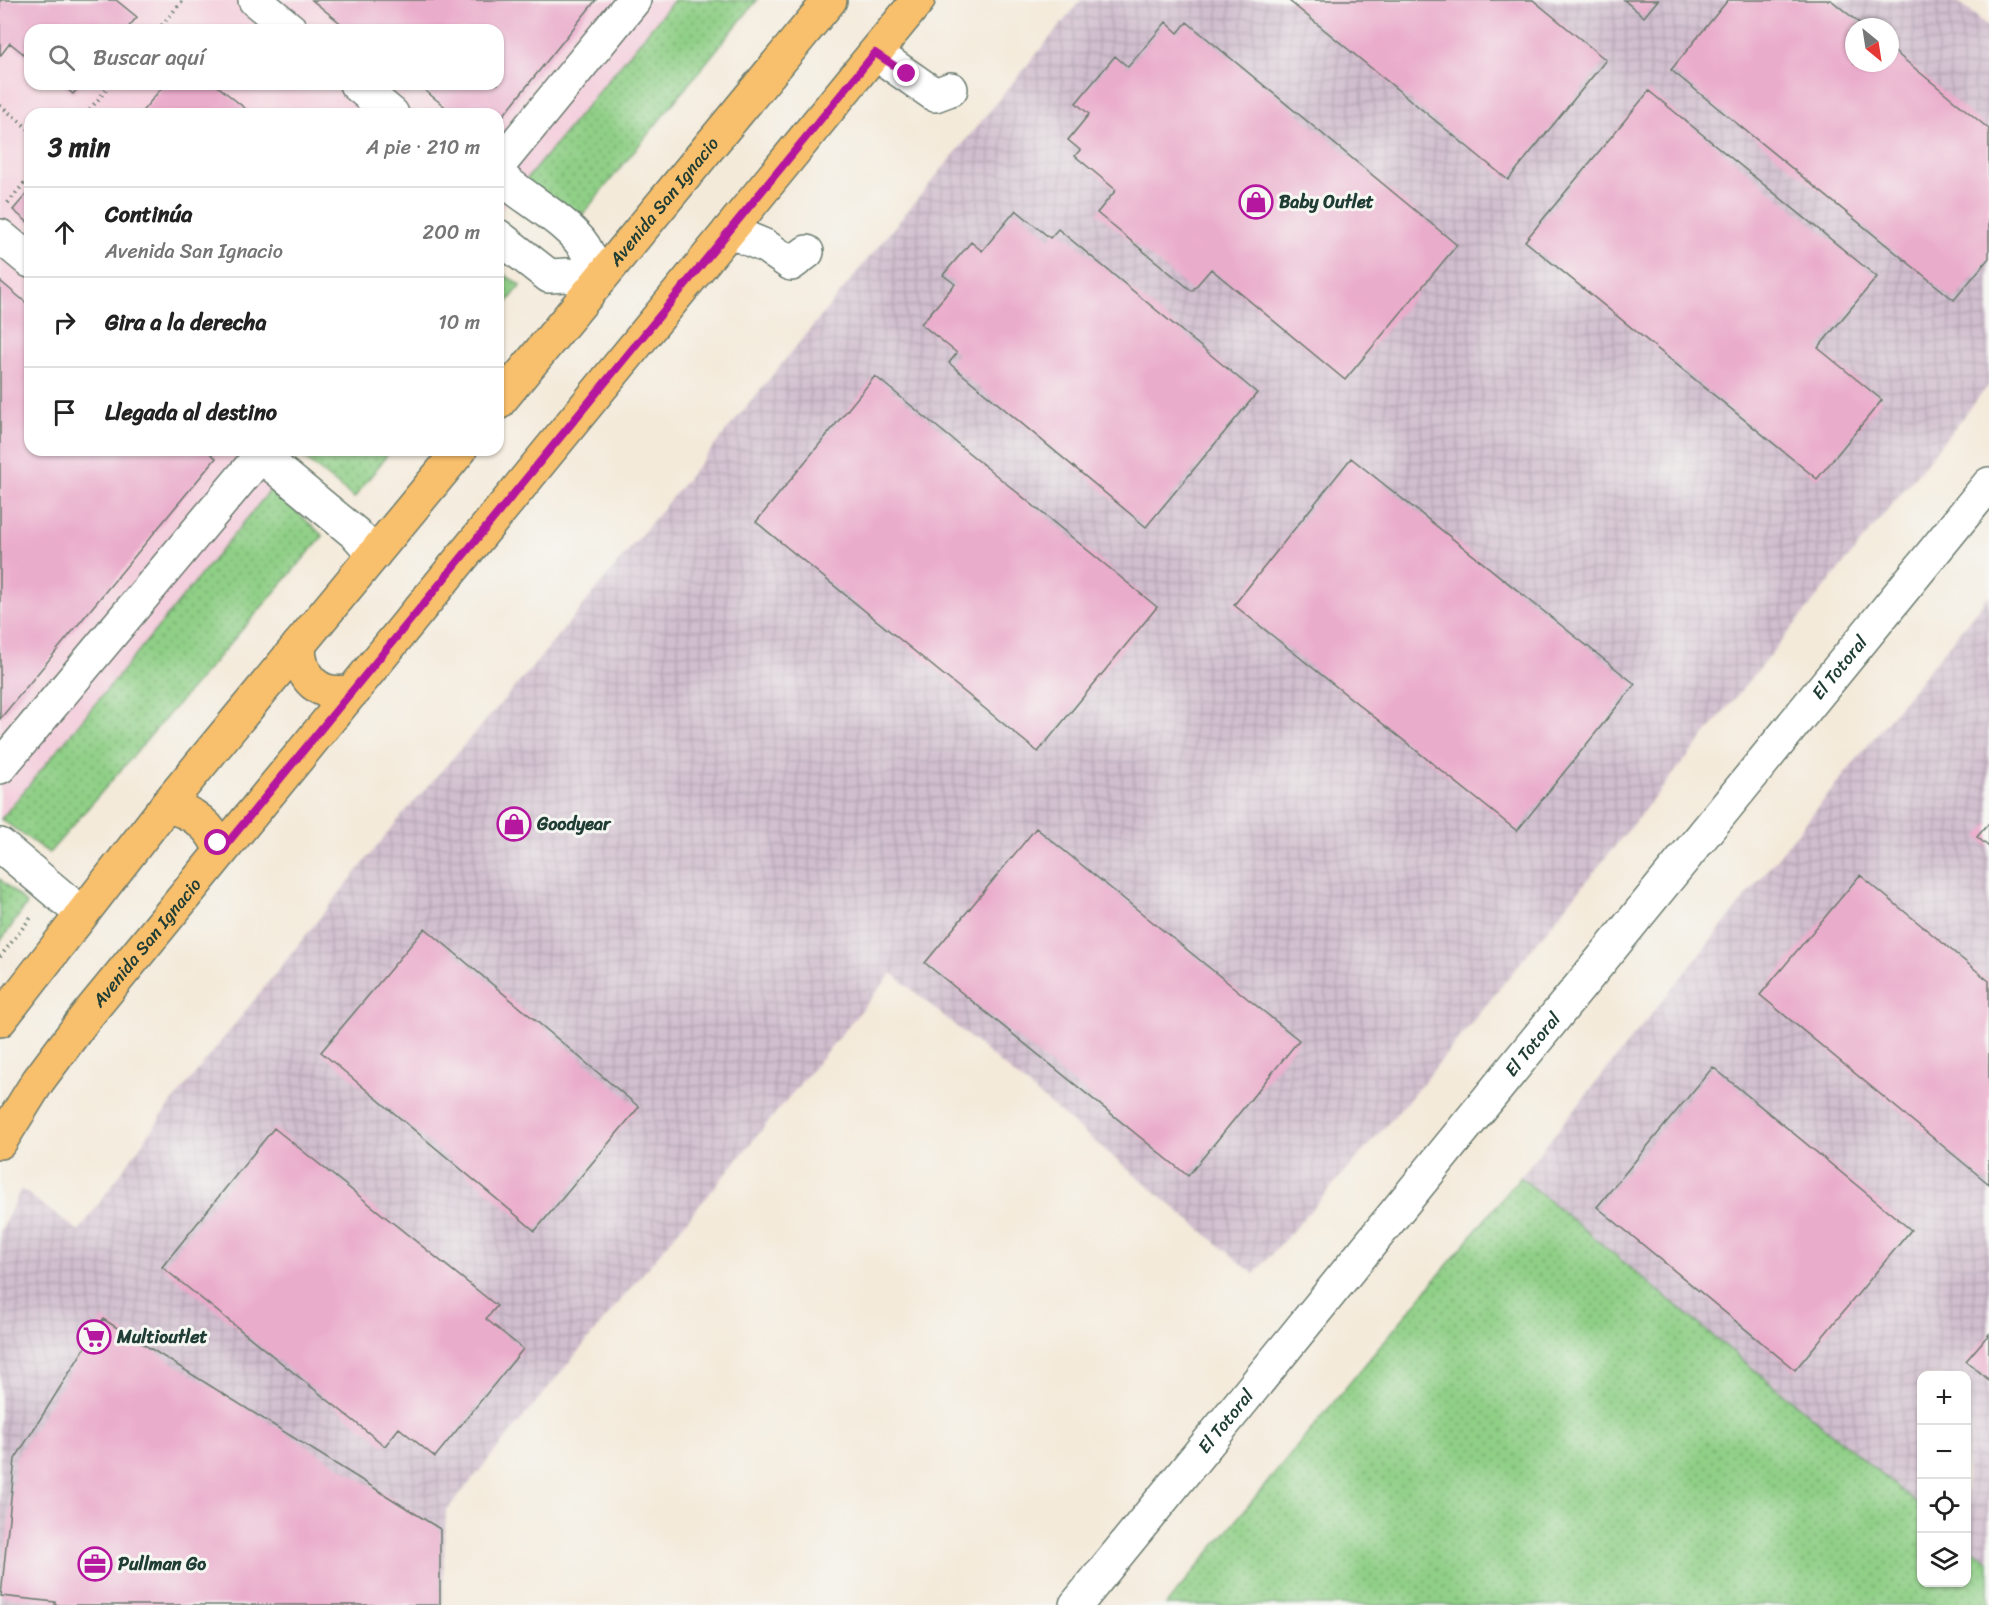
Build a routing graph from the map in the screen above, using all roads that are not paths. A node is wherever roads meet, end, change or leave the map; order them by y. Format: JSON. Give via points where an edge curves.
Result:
{"nodes":[{"id":1,"x":255,"y":0,"type":"edge"},
{"id":2,"x":634,"y":0,"type":"edge"},
{"id":3,"x":830,"y":0,"type":"edge"},
{"id":4,"x":918,"y":0,"type":"edge"},
{"id":5,"x":284,"y":24,"type":"edge"},
{"id":6,"x":875,"y":53,"type":"junction"},
{"id":7,"x":951,"y":89,"type":"dead end"},
{"id":8,"x":363,"y":90,"type":"edge"},
{"id":9,"x":385,"y":108,"type":"edge"},
{"id":10,"x":504,"y":159,"type":"edge"},
{"id":11,"x":504,"y":181,"type":"edge"},
{"id":12,"x":729,"y":231,"type":"junction"},
{"id":13,"x":0,"y":236,"type":"edge"},
{"id":14,"x":504,"y":241,"type":"edge"},
{"id":15,"x":807,"y":252,"type":"dead end"},
{"id":16,"x":24,"y":256,"type":"edge"},
{"id":17,"x":595,"y":285,"type":"junction"},
{"id":18,"x":504,"y":396,"type":"edge"},
{"id":19,"x":257,"y":456,"type":"edge"},
{"id":20,"x":265,"y":456,"type":"edge"},
{"id":21,"x":455,"y":456,"type":"edge"},
{"id":22,"x":1989,"y":484,"type":"edge"},
{"id":23,"x":374,"y":554,"type":"junction"},
{"id":24,"x":299,"y":645,"type":"junction"},
{"id":25,"x":355,"y":690,"type":"junction"},
{"id":26,"x":0,"y":767,"type":"edge"},
{"id":27,"x":166,"y":806,"type":"junction"},
{"id":28,"x":0,"y":845,"type":"edge"},
{"id":29,"x":221,"y":851,"type":"junction"},
{"id":30,"x":81,"y":914,"type":"junction"},
{"id":31,"x":0,"y":1020,"type":"edge"},
{"id":32,"x":0,"y":1142,"type":"edge"},
{"id":33,"x":1076,"y":1605,"type":"edge"}],
"edges":[{"from":1,"to":5,"type":"street"},
{"from":2,"to":10,"type":"street"},
{"from":3,"to":17,"type":"main road","name":"Avenida San Ignacio"},
{"from":4,"to":6,"type":"main road","name":"Avenida San Ignacio"},
{"from":6,"to":7,"type":"street","via":[[935,95]]},
{"from":6,"to":12,"type":"main road","name":"Avenida San Ignacio"},
{"from":8,"to":9,"type":"street"},
{"from":11,"to":17,"type":"street","via":[[576,234],[588,253]]},
{"from":12,"to":15,"type":"street","via":[[765,246],[791,264]]},
{"from":12,"to":25,"type":"main road","name":"Avenida San Ignacio"},
{"from":13,"to":16,"type":"street"},
{"from":14,"to":17,"type":"street","via":[[549,276],[568,275]]},
{"from":17,"to":18,"type":"main road","name":"Avenida San Ignacio"},
{"from":19,"to":26,"type":"street"},
{"from":20,"to":23,"type":"street"},
{"from":21,"to":23,"type":"main road"},
{"from":22,"to":33,"type":"street","name":"El Totoral"},
{"from":23,"to":24,"type":"main road"},
{"from":24,"to":25,"type":"main road","via":[[302,669],[309,680],[330,692]]},
{"from":24,"to":27,"type":"main road"},
{"from":25,"to":29,"type":"main road","name":"Avenida San Ignacio"},
{"from":27,"to":29,"type":"main road","via":[[198,819],[213,834]]},
{"from":27,"to":30,"type":"main road"},
{"from":28,"to":30,"type":"street"},
{"from":29,"to":32,"type":"main road","name":"Avenida San Ignacio","via":[[85,1018],[38,1081]]},
{"from":30,"to":31,"type":"main road"}]}
